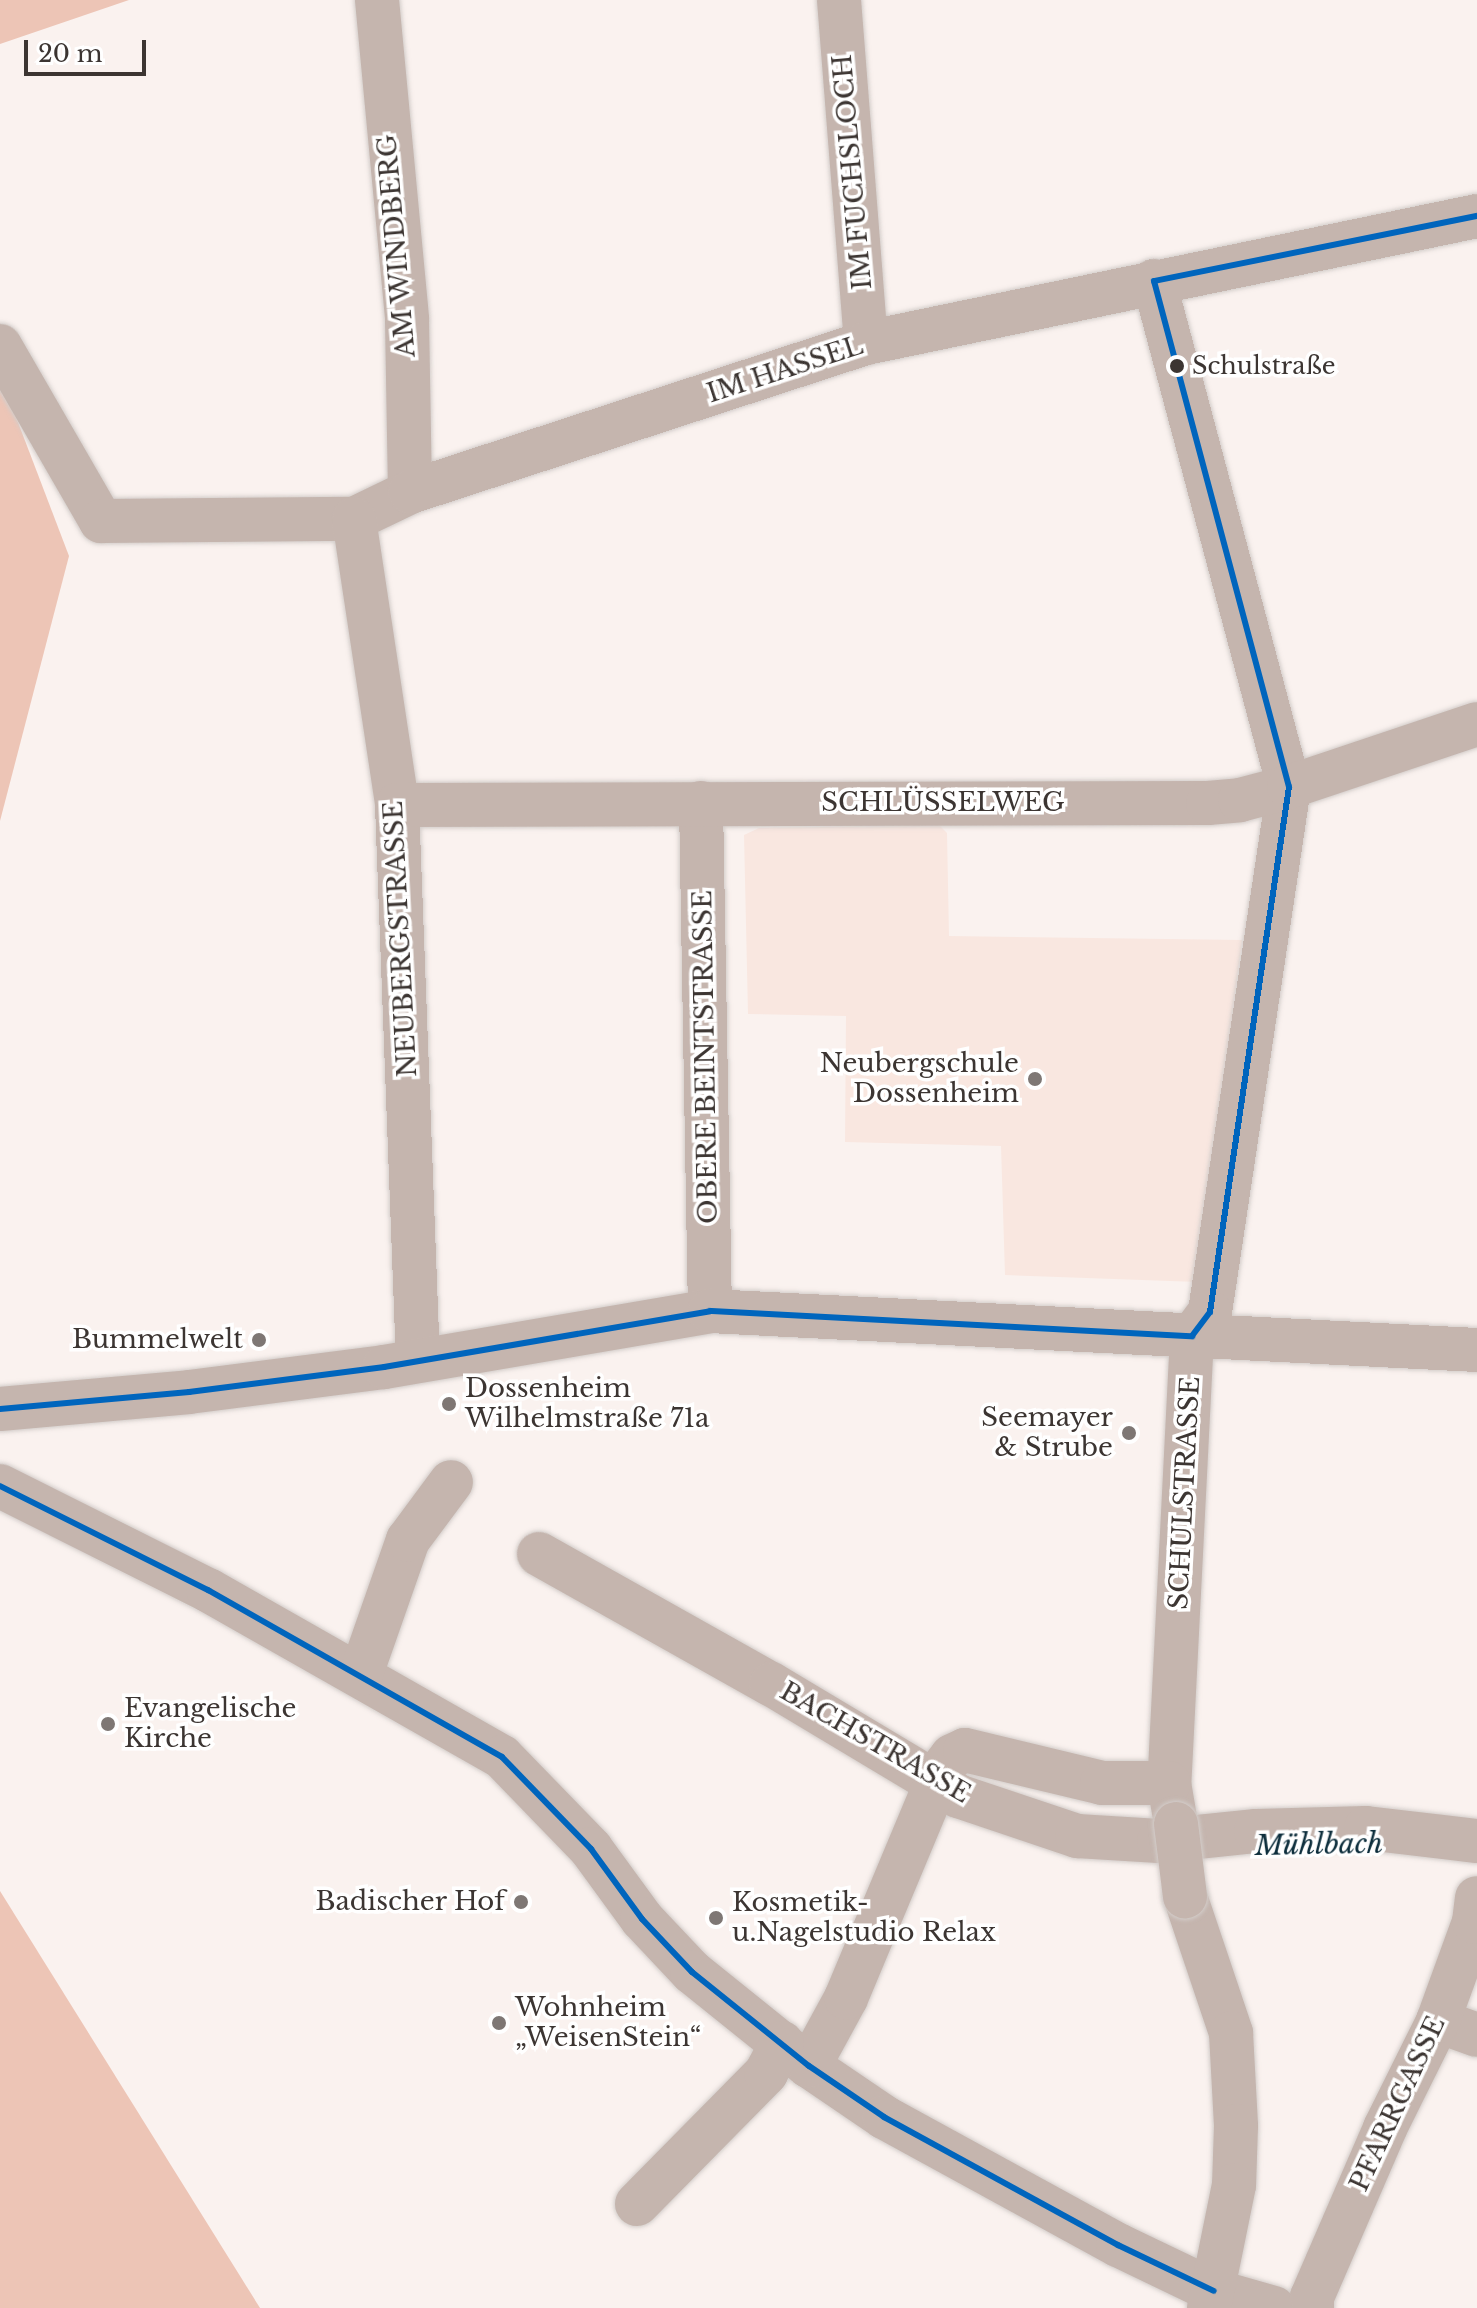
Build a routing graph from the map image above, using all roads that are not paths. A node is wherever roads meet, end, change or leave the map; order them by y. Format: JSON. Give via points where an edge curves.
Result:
{"nodes":[{"id":1,"x":377,"y":0,"type":"edge"},
{"id":2,"x":839,"y":0,"type":"edge"},
{"id":3,"x":1477,"y":216,"type":"edge"},
{"id":4,"x":1154,"y":281,"type":"junction"},
{"id":5,"x":866,"y":343,"type":"junction"},
{"id":6,"x":0,"y":346,"type":"edge"},
{"id":7,"x":410,"y":492,"type":"junction"},
{"id":8,"x":354,"y":519,"type":"junction"},
{"id":9,"x":1477,"y":724,"type":"edge"},
{"id":10,"x":1289,"y":787,"type":"junction"},
{"id":11,"x":701,"y":803,"type":"junction"},
{"id":12,"x":397,"y":805,"type":"junction"},
{"id":13,"x":710,"y":1311,"type":"junction"},
{"id":14,"x":1192,"y":1336,"type":"junction"},
{"id":15,"x":1477,"y":1350,"type":"edge"},
{"id":16,"x":418,"y":1361,"type":"junction"},
{"id":17,"x":0,"y":1409,"type":"edge"},
{"id":18,"x":451,"y":1482,"type":"dead end"},
{"id":19,"x":0,"y":1486,"type":"edge"},
{"id":20,"x":539,"y":1554,"type":"dead end"},
{"id":21,"x":361,"y":1674,"type":"junction"},
{"id":22,"x":936,"y":1783,"type":"junction"},
{"id":23,"x":1172,"y":1804,"type":"junction"},
{"id":24,"x":1477,"y":1841,"type":"edge"},
{"id":25,"x":1477,"y":1898,"type":"edge"},
{"id":26,"x":1458,"y":2028,"type":"edge"},
{"id":27,"x":796,"y":2055,"type":"junction"},
{"id":28,"x":637,"y":2204,"type":"dead end"},
{"id":29,"x":1212,"y":2300,"type":"edge"},
{"id":30,"x":1274,"y":2308,"type":"edge"},
{"id":31,"x":1312,"y":2308,"type":"edge"}],
"edges":[{"from":1,"to":7,"type":"street","name":"AM WINDBERG","via":[[407,320]]},
{"from":2,"to":5,"type":"street","name":"IM FUCHSLOCH"},
{"from":3,"to":4,"type":"street","name":"IM HASSEL"},
{"from":4,"to":5,"type":"street","name":"IM HASSEL"},
{"from":4,"to":10,"type":"street","name":"SCHULSTRASSE"},
{"from":5,"to":7,"type":"street","name":"IM HASSEL"},
{"from":6,"to":8,"type":"street","name":"IM HASSEL","via":[[101,521]]},
{"from":7,"to":8,"type":"street","name":"IM HASSEL"},
{"from":8,"to":12,"type":"street","name":"NEUBERGSTRASSE"},
{"from":9,"to":10,"type":"street","name":"SCHLÜSSELWEG"},
{"from":10,"to":11,"type":"street","name":"SCHLÜSSELWEG","via":[[1208,803]]},
{"from":10,"to":14,"type":"street","name":"SCHULSTRASSE","via":[[1210,1312]]},
{"from":11,"to":12,"type":"street","name":"SCHLÜSSELWEG"},
{"from":11,"to":13,"type":"street","name":"OBERE BEINTSTRASSE"},
{"from":12,"to":16,"type":"street","name":"NEUBERGSTRASSE"},
{"from":13,"to":14,"type":"street"},
{"from":13,"to":16,"type":"street"},
{"from":14,"to":15,"type":"street"},
{"from":14,"to":23,"type":"street","name":"SCHULSTRASSE"},
{"from":16,"to":17,"type":"street","via":[[189,1392]]},
{"from":18,"to":21,"type":"street","via":[[408,1540]]},
{"from":19,"to":21,"type":"street"},
{"from":20,"to":22,"type":"street","name":"BACHSTRASSE"},
{"from":21,"to":27,"type":"street","via":[[502,1757],[591,1849],[642,1919],[692,1972]]},
{"from":22,"to":23,"type":"street","via":[[952,1756],[965,1750]]},
{"from":22,"to":24,"type":"street","name":"BACHSTRASSE","via":[[958,1796],[1077,1836],[1159,1841],[1366,1828]]},
{"from":22,"to":27,"type":"street","via":[[853,1985]]},
{"from":23,"to":29,"type":"street","name":"SCHULSTRASSE","bridge":true,"via":[[1185,1896],[1231,2033],[1234,2185]]},
{"from":25,"to":26,"type":"street","name":"PFARRGASSE"},
{"from":26,"to":31,"type":"street","name":"PFARRGASSE","via":[[1385,2128],[1312,2297]]},
{"from":27,"to":28,"type":"street","via":[[766,2073]]},
{"from":27,"to":29,"type":"street","via":[[908,2131]]},
{"from":29,"to":30,"type":"street"}]}
